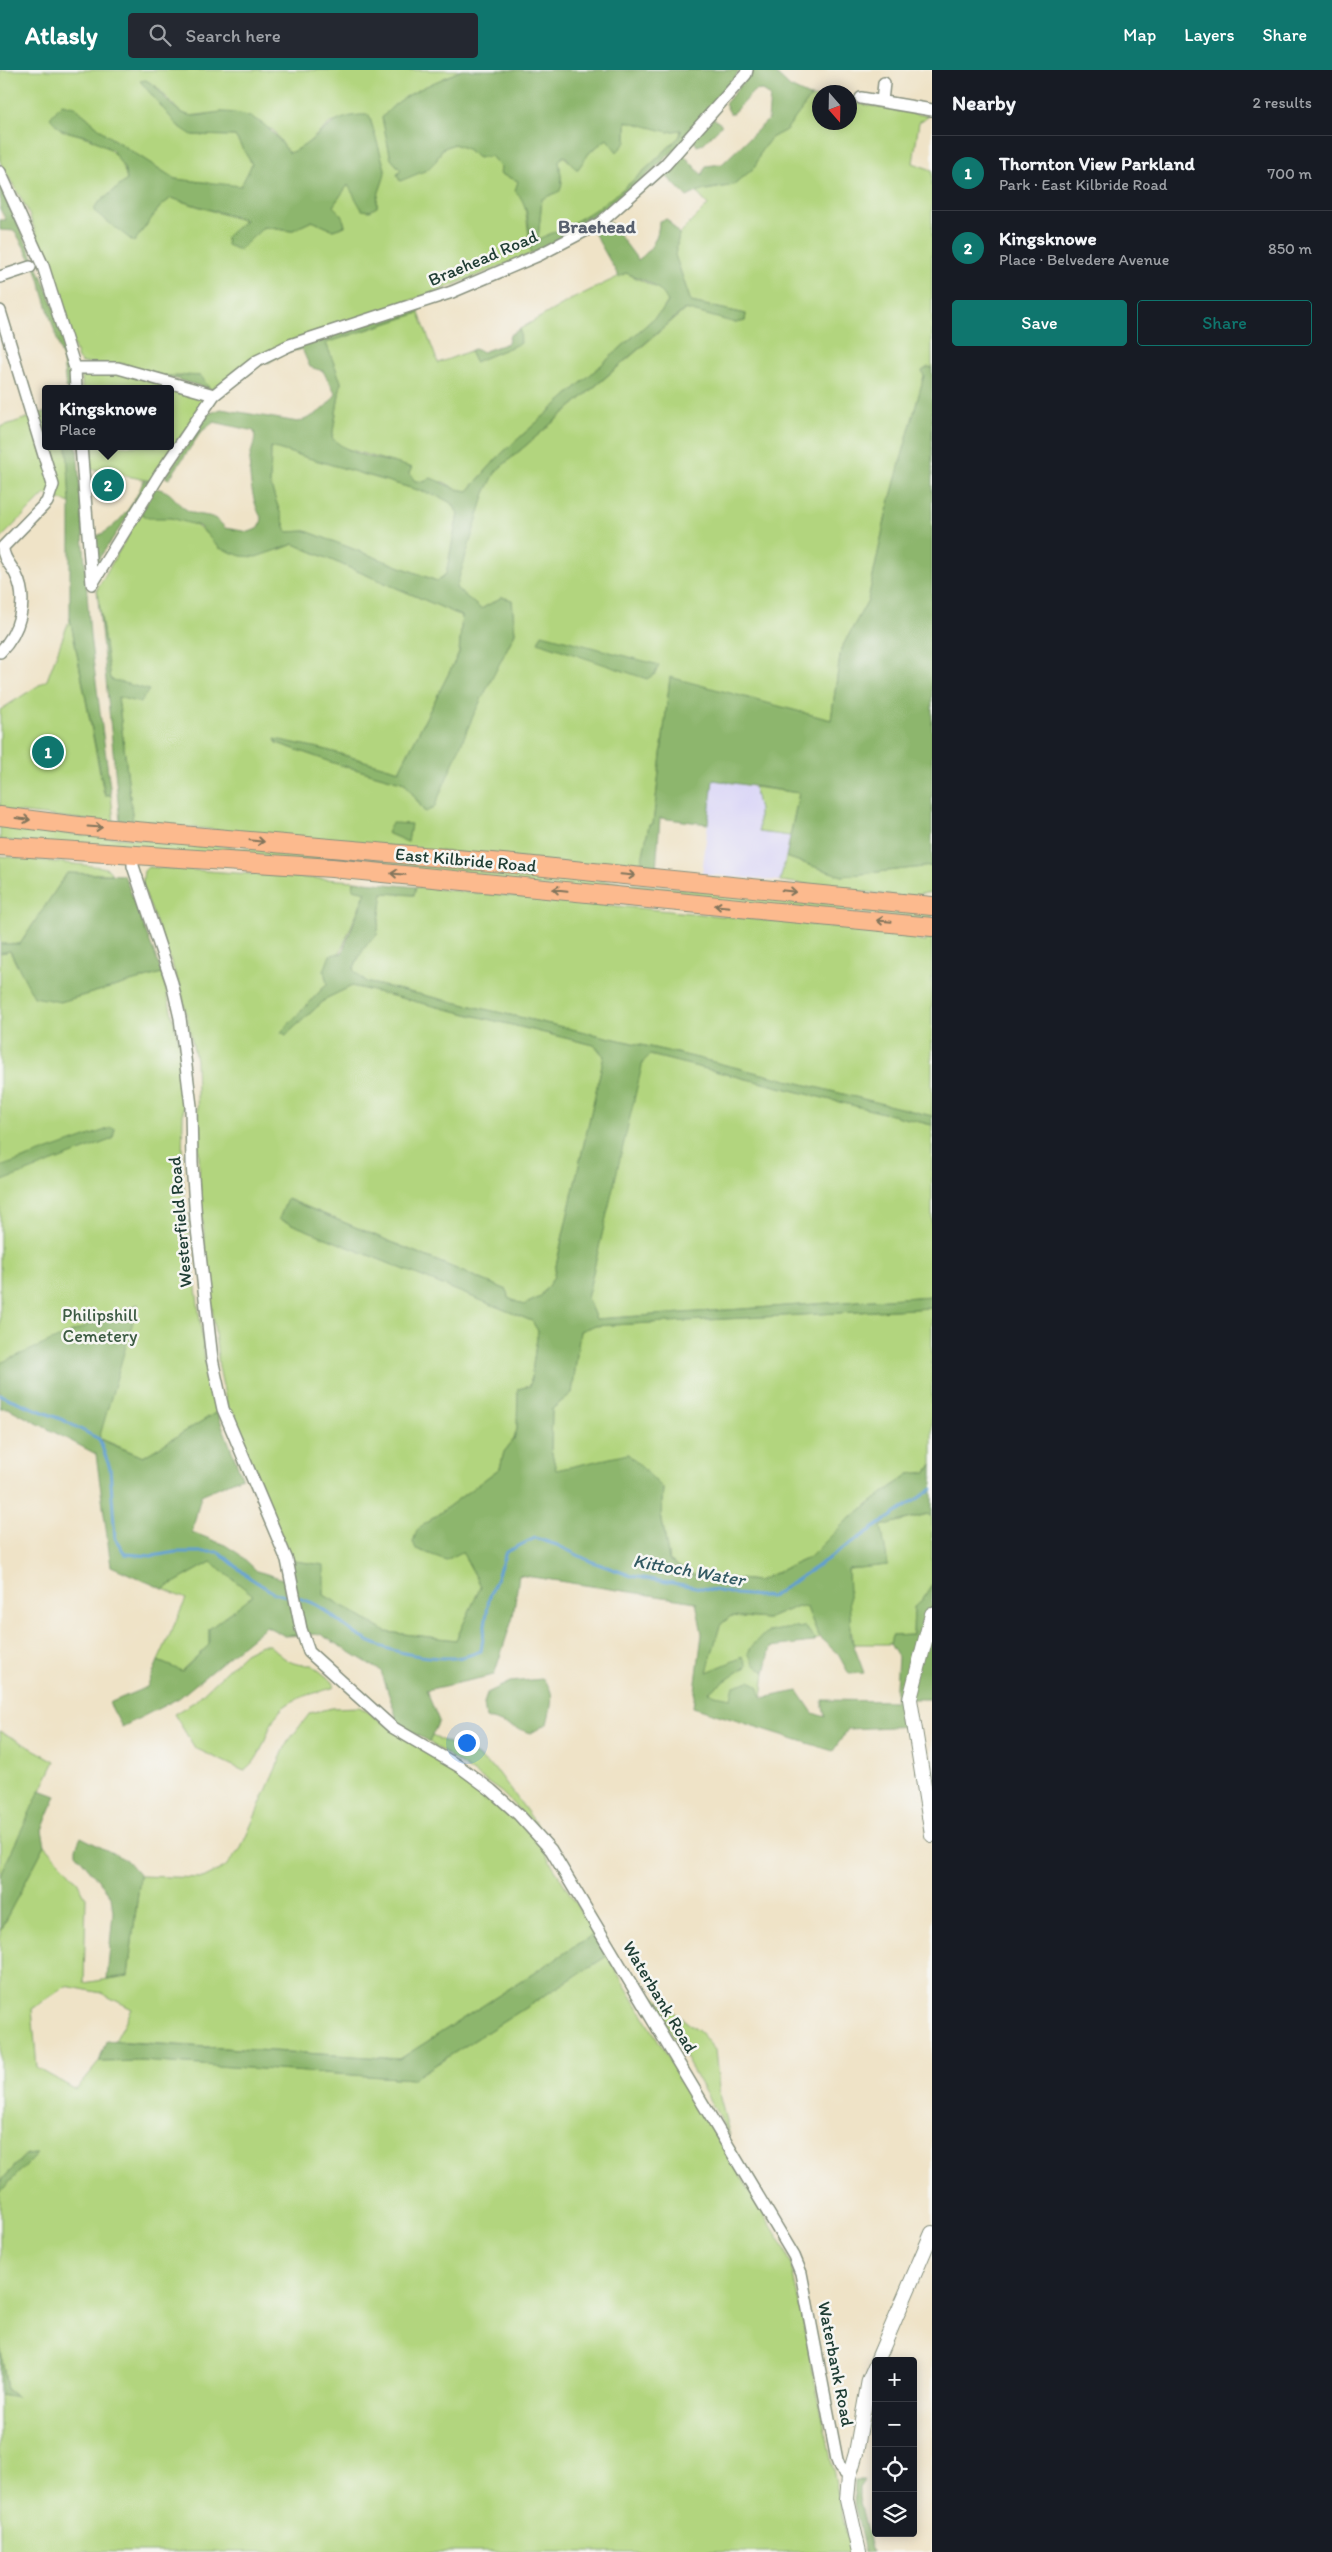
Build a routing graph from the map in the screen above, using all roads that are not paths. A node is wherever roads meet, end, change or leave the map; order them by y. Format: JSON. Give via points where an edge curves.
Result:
{"nodes":[{"id":1,"x":747,"y":70,"type":"edge"},
{"id":2,"x":884,"y":83,"type":"dead end"},
{"id":3,"x":861,"y":98,"type":"dead end"},
{"id":4,"x":882,"y":101,"type":"junction"},
{"id":5,"x":932,"y":110,"type":"edge"},
{"id":6,"x":0,"y":172,"type":"edge"},
{"id":7,"x":30,"y":268,"type":"dead end"},
{"id":8,"x":0,"y":277,"type":"edge"},
{"id":9,"x":0,"y":310,"type":"edge"},
{"id":10,"x":75,"y":368,"type":"junction"},
{"id":11,"x":76,"y":385,"type":"edge"},
{"id":12,"x":214,"y":396,"type":"junction"},
{"id":13,"x":42,"y":449,"type":"edge"},
{"id":14,"x":42,"y":450,"type":"edge"},
{"id":15,"x":81,"y":450,"type":"edge"},
{"id":16,"x":0,"y":652,"type":"edge"},
{"id":17,"x":0,"y":816,"type":"edge"},
{"id":18,"x":0,"y":846,"type":"edge"},
{"id":19,"x":133,"y":854,"type":"junction"},
{"id":20,"x":932,"y":906,"type":"edge"},
{"id":21,"x":932,"y":927,"type":"edge"},
{"id":22,"x":932,"y":1614,"type":"edge"},
{"id":23,"x":301,"y":1628,"type":"joint"},
{"id":24,"x":932,"y":1836,"type":"edge"},
{"id":25,"x":932,"y":2233,"type":"edge"},
{"id":26,"x":879,"y":2357,"type":"edge"},
{"id":27,"x":872,"y":2373,"type":"edge"},
{"id":28,"x":849,"y":2477,"type":"junction"},
{"id":29,"x":859,"y":2552,"type":"edge"}],
"edges":[{"from":1,"to":12,"type":"street","name":"Braehead Road","via":[[665,165],[600,223],[539,255],[452,292],[274,352],[257,361]]},
{"from":2,"to":4,"type":"street"},
{"from":3,"to":4,"type":"street"},
{"from":4,"to":5,"type":"street"},
{"from":6,"to":10,"type":"street","via":[[43,266]]},
{"from":7,"to":8,"type":"street"},
{"from":9,"to":13,"type":"street"},
{"from":10,"to":11,"type":"street"},
{"from":10,"to":12,"type":"street","via":[[118,368]]},
{"from":12,"to":15,"type":"street","name":"Braehead Road","via":[[158,477],[92,584]]},
{"from":14,"to":16,"type":"street","via":[[53,485],[48,502],[3,547],[20,584],[22,609],[16,629]]},
{"from":17,"to":20,"type":"main road","name":"East Kilbride Road","one_way":true},
{"from":18,"to":19,"type":"main road","name":"East Kilbride Road"},
{"from":21,"to":19,"type":"main road","name":"East Kilbride Road","one_way":true,"via":[[332,868]]},
{"from":19,"to":23,"type":"street","name":"Westerfield Road","via":[[133,866],[172,983],[180,1018],[191,1106],[196,1220],[212,1358],[223,1408],[287,1560]]},
{"from":22,"to":24,"type":"street","via":[[910,1699]]},
{"from":23,"to":28,"type":"street","name":"Waterbank Road","via":[[309,1652],[385,1720],[491,1790],[551,1850],[794,2256],[801,2273],[837,2460]]},
{"from":25,"to":26,"type":"street"},
{"from":27,"to":28,"type":"street"},
{"from":28,"to":29,"type":"street","via":[[847,2499]]}]}
